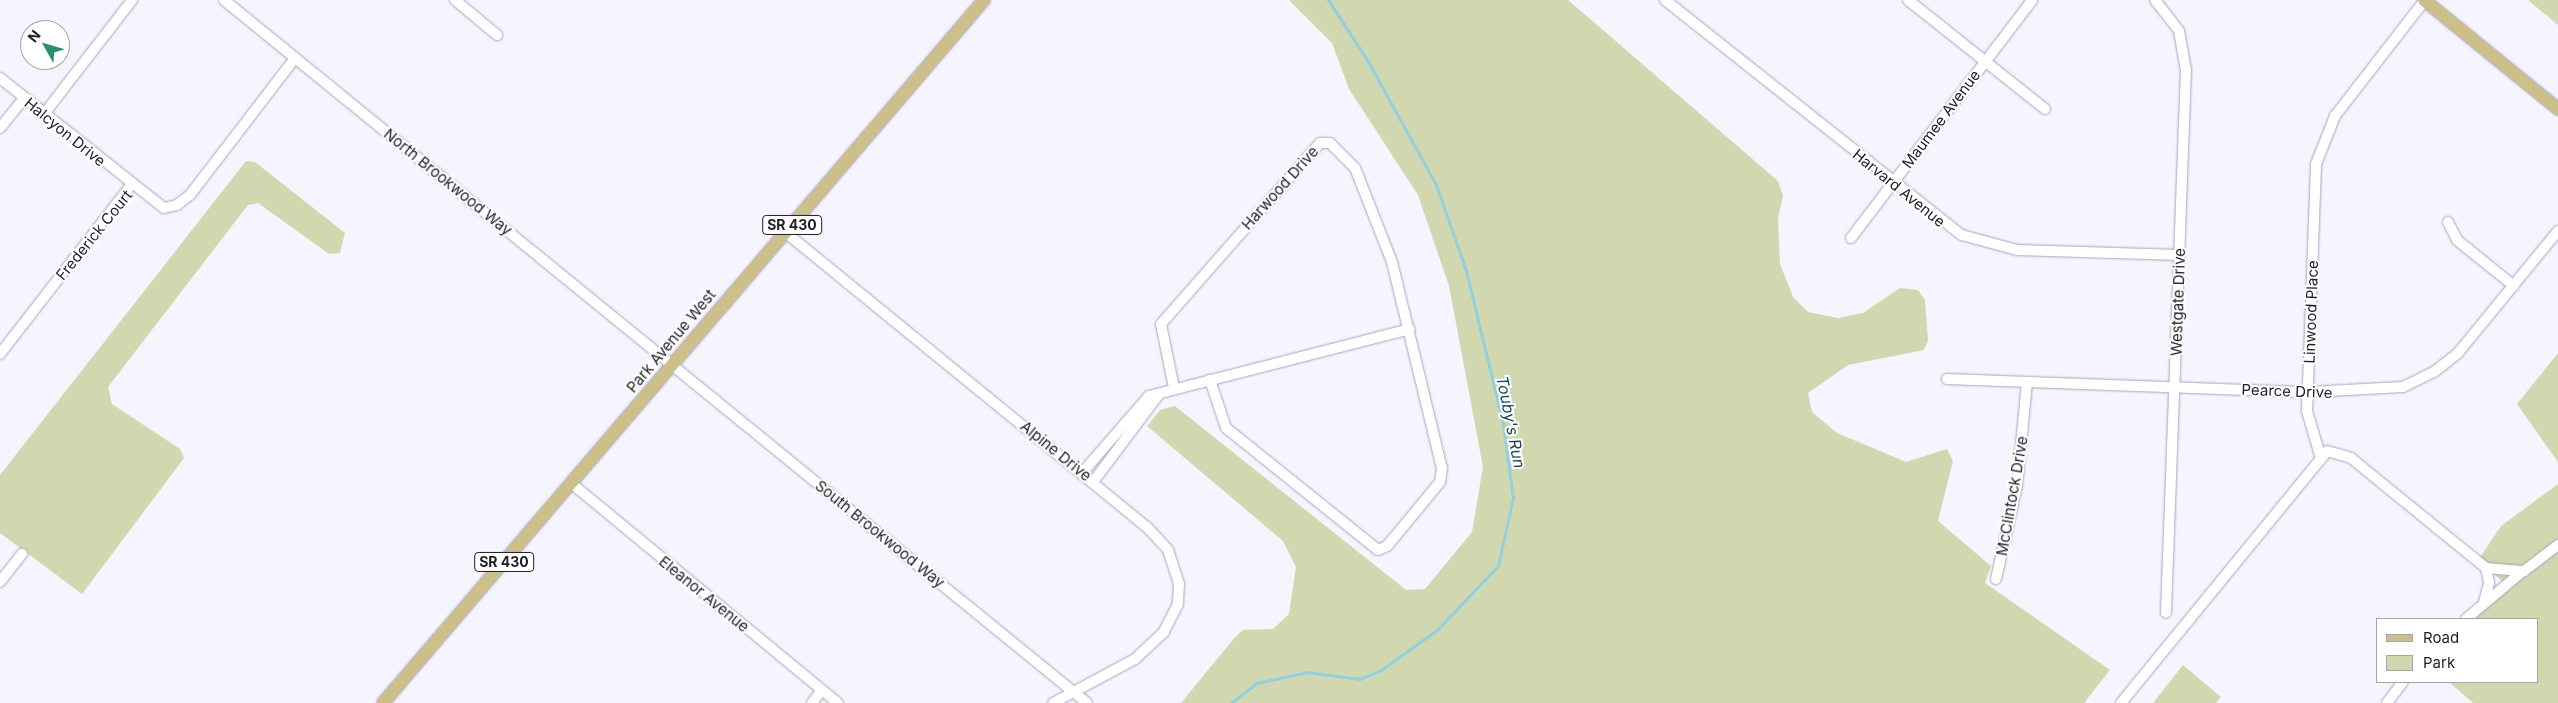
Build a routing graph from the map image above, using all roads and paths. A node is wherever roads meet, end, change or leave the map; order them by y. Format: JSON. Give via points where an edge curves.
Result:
{"nodes":[{"id":1,"x":132,"y":0,"type":"edge"},
{"id":2,"x":224,"y":0,"type":"edge"},
{"id":3,"x":455,"y":0,"type":"edge"},
{"id":4,"x":984,"y":0,"type":"edge"},
{"id":5,"x":1665,"y":0,"type":"edge"},
{"id":6,"x":1908,"y":0,"type":"edge"},
{"id":7,"x":2032,"y":0,"type":"edge"},
{"id":8,"x":2154,"y":0,"type":"edge"},
{"id":9,"x":2424,"y":0,"type":"edge"},
{"id":10,"x":497,"y":35,"type":"dead end"},
{"id":11,"x":295,"y":58,"type":"junction"},
{"id":12,"x":1984,"y":62,"type":"junction"},
{"id":13,"x":0,"y":78,"type":"edge"},
{"id":14,"x":24,"y":98,"type":"junction"},
{"id":15,"x":2045,"y":109,"type":"dead end"},
{"id":16,"x":2558,"y":109,"type":"edge"},
{"id":17,"x":44,"y":114,"type":"junction"},
{"id":18,"x":0,"y":128,"type":"edge"},
{"id":19,"x":1892,"y":183,"type":"junction"},
{"id":20,"x":131,"y":186,"type":"junction"},
{"id":21,"x":2448,"y":222,"type":"dead end"},
{"id":22,"x":2558,"y":231,"type":"edge"},
{"id":23,"x":786,"y":232,"type":"junction"},
{"id":24,"x":1851,"y":238,"type":"dead end"},
{"id":25,"x":2180,"y":255,"type":"junction"},
{"id":26,"x":2514,"y":286,"type":"junction"},
{"id":27,"x":1410,"y":329,"type":"junction"},
{"id":28,"x":0,"y":354,"type":"edge"},
{"id":29,"x":673,"y":364,"type":"junction"},
{"id":30,"x":1947,"y":379,"type":"dead end"},
{"id":31,"x":1210,"y":380,"type":"junction"},
{"id":32,"x":2027,"y":383,"type":"junction"},
{"id":33,"x":1174,"y":388,"type":"junction"},
{"id":34,"x":2175,"y":388,"type":"junction"},
{"id":35,"x":2308,"y":392,"type":"junction"},
{"id":36,"x":1159,"y":394,"type":"junction"},
{"id":37,"x":2320,"y":455,"type":"junction"},
{"id":38,"x":1082,"y":473,"type":"junction"},
{"id":39,"x":1094,"y":482,"type":"junction"},
{"id":40,"x":571,"y":483,"type":"junction"},
{"id":41,"x":2558,"y":545,"type":"edge"},
{"id":42,"x":22,"y":554,"type":"dead end"},
{"id":43,"x":2483,"y":566,"type":"junction"},
{"id":44,"x":2524,"y":570,"type":"junction"},
{"id":45,"x":1996,"y":579,"type":"dead end"},
{"id":46,"x":0,"y":582,"type":"edge"},
{"id":47,"x":2482,"y":605,"type":"junction"},
{"id":48,"x":2166,"y":613,"type":"dead end"},
{"id":49,"x":2467,"y":618,"type":"edge"},
{"id":50,"x":2402,"y":683,"type":"edge"},
{"id":51,"x":822,"y":690,"type":"junction"},
{"id":52,"x":1073,"y":692,"type":"junction"},
{"id":53,"x":383,"y":703,"type":"edge"},
{"id":54,"x":812,"y":703,"type":"edge"},
{"id":55,"x":838,"y":703,"type":"edge"},
{"id":56,"x":1053,"y":703,"type":"edge"},
{"id":57,"x":1087,"y":703,"type":"edge"},
{"id":58,"x":2121,"y":703,"type":"edge"},
{"id":59,"x":2387,"y":703,"type":"edge"}],
"edges":[{"from":1,"to":17,"type":"street"},
{"from":2,"to":11,"type":"street","name":"North Brookwood Way"},
{"from":3,"to":10,"type":"street"},
{"from":4,"to":23,"type":"main road","name":"Park Avenue West","number":"SR 430"},
{"from":5,"to":19,"type":"street","name":"Harvard Avenue"},
{"from":6,"to":12,"type":"street"},
{"from":7,"to":12,"type":"street","name":"Maumee Avenue"},
{"from":8,"to":25,"type":"street","name":"Westgate Drive","via":[[2179,31],[2185,53]]},
{"from":9,"to":16,"type":"main road"},
{"from":9,"to":35,"type":"street","name":"Linwood Place","via":[[2335,116],[2320,151]]},
{"from":11,"to":20,"type":"street","name":"Frederick Court","via":[[184,201],[164,208]]},
{"from":11,"to":29,"type":"street","name":"North Brookwood Way"},
{"from":12,"to":15,"type":"street"},
{"from":12,"to":19,"type":"street","name":"Maumee Avenue"},
{"from":13,"to":14,"type":"street","name":"Halcyon Drive"},
{"from":14,"to":17,"type":"street","name":"Halcyon Drive"},
{"from":14,"to":18,"type":"street"},
{"from":17,"to":20,"type":"street","name":"Halcyon Drive"},
{"from":19,"to":24,"type":"street","name":"Maumee Avenue"},
{"from":19,"to":25,"type":"street","name":"Harvard Avenue","via":[[1951,229],[1986,245],[2017,250]]},
{"from":20,"to":28,"type":"street","name":"Frederick Court"},
{"from":21,"to":26,"type":"street","via":[[2457,240]]},
{"from":22,"to":26,"type":"street","name":"Pearce Drive"},
{"from":23,"to":29,"type":"main road","name":"Park Avenue West","number":"SR 430"},
{"from":23,"to":38,"type":"street","name":"Alpine Drive"},
{"from":25,"to":34,"type":"street","name":"Westgate Drive"},
{"from":26,"to":35,"type":"street","name":"Pearce Drive","via":[[2458,353],[2419,380],[2378,391]]},
{"from":27,"to":31,"type":"street"},
{"from":27,"to":31,"type":"street","name":"Harwood Drive","via":[[1442,476],[1382,550],[1373,548],[1226,428]]},
{"from":27,"to":33,"type":"street","name":"Harwood Drive","via":[[1387,248],[1355,168],[1325,141],[1161,324]]},
{"from":29,"to":40,"type":"main road","name":"Park Avenue West","number":"SR 430"},
{"from":29,"to":52,"type":"street","name":"South Brookwood Way"},
{"from":30,"to":32,"type":"street","name":"Pearce Drive"},
{"from":31,"to":33,"type":"street"},
{"from":32,"to":34,"type":"street","name":"Pearce Drive"},
{"from":32,"to":45,"type":"street","name":"McClintock Drive","via":[[2017,486]]},
{"from":33,"to":36,"type":"street"},
{"from":34,"to":35,"type":"street","name":"Pearce Drive"},
{"from":34,"to":48,"type":"street","name":"Westgate Drive"},
{"from":35,"to":37,"type":"street","name":"Linwood Place","via":[[2308,418]]},
{"from":36,"to":38,"type":"street","via":[[1135,407]]},
{"from":36,"to":39,"type":"street"},
{"from":37,"to":43,"type":"street","via":[[2333,450],[2347,455]]},
{"from":37,"to":58,"type":"street"},
{"from":38,"to":39,"type":"street","name":"Alpine Drive"},
{"from":39,"to":52,"type":"street","name":"Alpine Drive","via":[[1161,540],[1177,571],[1179,594],[1170,624],[1147,651]]},
{"from":40,"to":51,"type":"street","name":"Eleanor Avenue"},
{"from":40,"to":53,"type":"main road","name":"Park Avenue West","number":"SR 430"},
{"from":41,"to":44,"type":"street"},
{"from":42,"to":46,"type":"street"},
{"from":43,"to":44,"type":"street"},
{"from":43,"to":47,"type":"street","via":[[2489,589]]},
{"from":44,"to":47,"type":"street"},
{"from":47,"to":49,"type":"street"},
{"from":50,"to":59,"type":"street"},
{"from":51,"to":54,"type":"street"},
{"from":51,"to":55,"type":"street","name":"Eleanor Avenue"},
{"from":52,"to":56,"type":"street"},
{"from":52,"to":57,"type":"street","name":"South Brookwood Way"}]}
